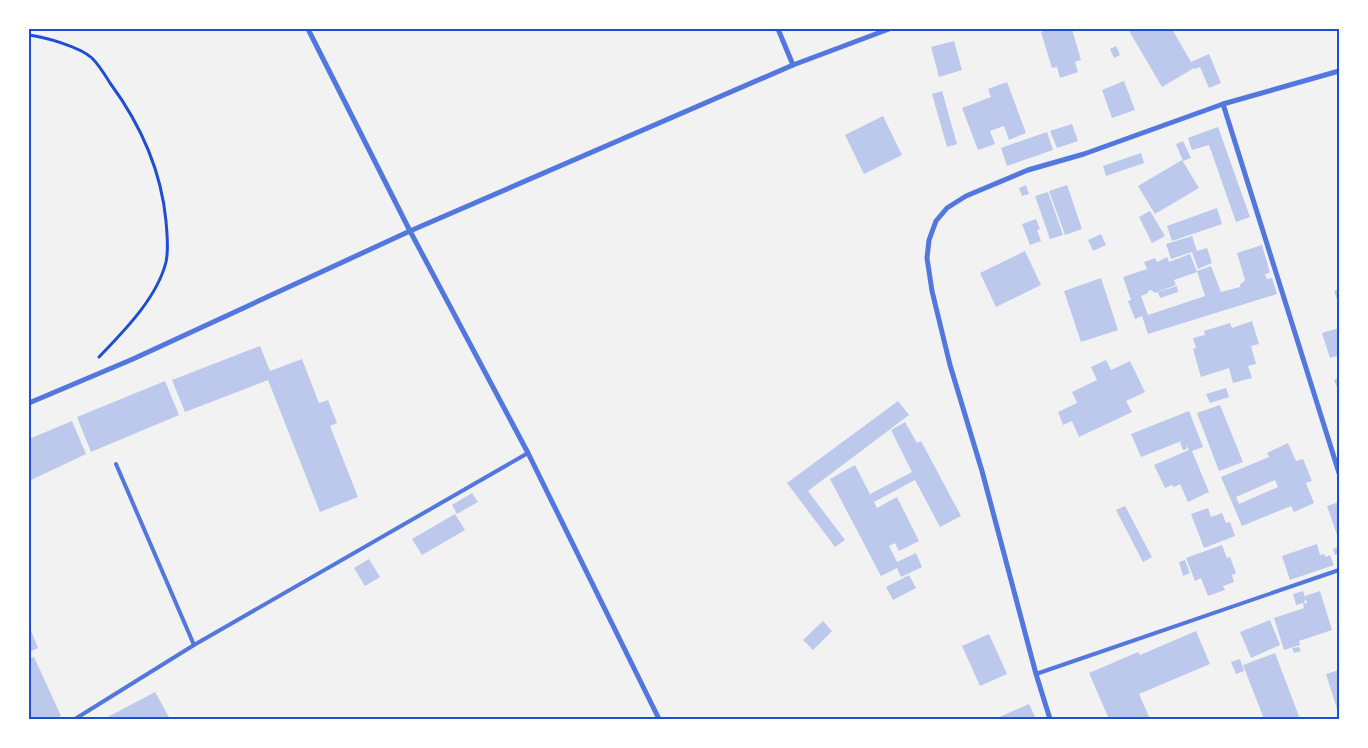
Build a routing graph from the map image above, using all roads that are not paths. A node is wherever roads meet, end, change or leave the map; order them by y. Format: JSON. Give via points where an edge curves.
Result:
{"nodes":[{"id":1,"x":308,"y":29,"type":"edge"},
{"id":2,"x":778,"y":29,"type":"edge"},
{"id":3,"x":889,"y":29,"type":"edge"},
{"id":4,"x":794,"y":65,"type":"junction"},
{"id":5,"x":1339,"y":71,"type":"edge"},
{"id":6,"x":1223,"y":104,"type":"junction"},
{"id":7,"x":410,"y":231,"type":"junction"},
{"id":8,"x":29,"y":403,"type":"edge"},
{"id":9,"x":528,"y":453,"type":"junction"},
{"id":10,"x":116,"y":464,"type":"dead end"},
{"id":11,"x":1339,"y":473,"type":"edge"},
{"id":12,"x":1339,"y":570,"type":"edge"},
{"id":13,"x":194,"y":645,"type":"junction"},
{"id":14,"x":1036,"y":674,"type":"junction"},
{"id":15,"x":75,"y":719,"type":"edge"},
{"id":16,"x":659,"y":719,"type":"edge"},
{"id":17,"x":1050,"y":719,"type":"edge"}],
"edges":[{"from":1,"to":7,"type":"street"},
{"from":2,"to":4,"type":"street"},
{"from":3,"to":4,"type":"street"},
{"from":4,"to":7,"type":"street"},
{"from":5,"to":6,"type":"street"},
{"from":6,"to":11,"type":"street"},
{"from":6,"to":14,"type":"street","via":[[985,187],[947,208],[932,231],[927,258],[932,291]]},
{"from":7,"to":8,"type":"street","via":[[133,359]]},
{"from":7,"to":9,"type":"street"},
{"from":9,"to":13,"type":"lane"},
{"from":9,"to":16,"type":"street"},
{"from":10,"to":13,"type":"lane"},
{"from":12,"to":14,"type":"lane"},
{"from":13,"to":15,"type":"lane"},
{"from":14,"to":17,"type":"street"}]}
